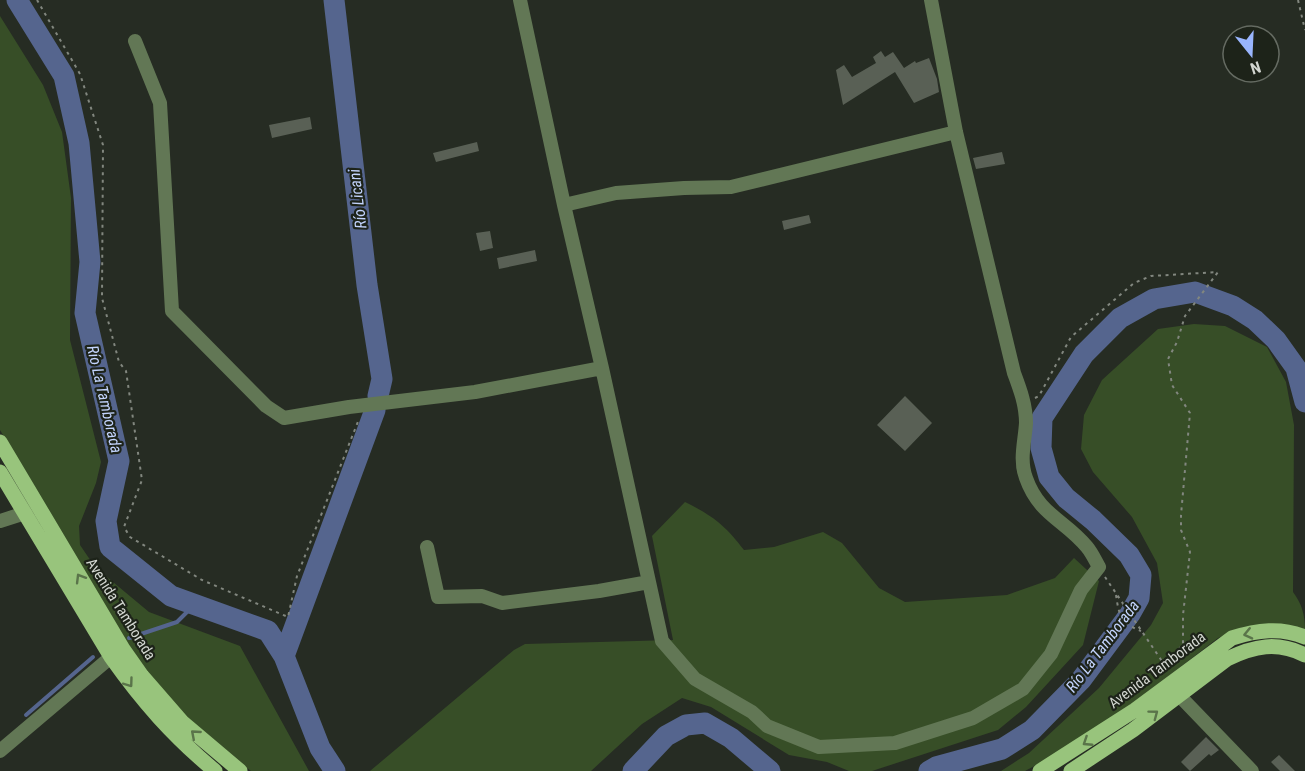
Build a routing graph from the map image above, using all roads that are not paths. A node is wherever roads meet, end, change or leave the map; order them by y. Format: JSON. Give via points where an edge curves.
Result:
{"nodes":[{"id":1,"x":520,"y":0,"type":"edge"},
{"id":2,"x":931,"y":0,"type":"edge"},
{"id":3,"x":135,"y":41,"type":"dead end"},
{"id":4,"x":956,"y":132,"type":"junction"},
{"id":5,"x":564,"y":205,"type":"junction"},
{"id":6,"x":602,"y":368,"type":"junction"},
{"id":7,"x":0,"y":442,"type":"edge"},
{"id":8,"x":0,"y":472,"type":"edge"},
{"id":9,"x":25,"y":513,"type":"junction"},
{"id":10,"x":0,"y":521,"type":"edge"},
{"id":11,"x":427,"y":547,"type":"dead end"},
{"id":12,"x":649,"y":582,"type":"junction"},
{"id":13,"x":1305,"y":637,"type":"edge"},
{"id":14,"x":1305,"y":655,"type":"edge"},
{"id":15,"x":111,"y":657,"type":"junction"},
{"id":16,"x":1174,"y":687,"type":"junction"},
{"id":17,"x":0,"y":751,"type":"edge"},
{"id":18,"x":215,"y":771,"type":"edge"},
{"id":19,"x":240,"y":771,"type":"edge"},
{"id":20,"x":1040,"y":771,"type":"edge"},
{"id":21,"x":1071,"y":771,"type":"edge"},
{"id":22,"x":1252,"y":771,"type":"edge"}],
"edges":[{"from":1,"to":5,"type":"street"},
{"from":2,"to":4,"type":"street"},
{"from":3,"to":6,"type":"street","via":[[160,103],[172,311],[266,406],[284,418],[475,392]]},
{"from":4,"to":5,"type":"street","via":[[731,187],[616,193]]},
{"from":4,"to":12,"type":"street","via":[[1024,401],[1025,476],[1047,513],[1073,532],[1099,567],[1081,590],[1050,654],[1023,688],[973,718],[895,743],[819,747],[766,726],[752,712],[696,679],[662,641]]},
{"from":5,"to":6,"type":"street"},
{"from":6,"to":12,"type":"street"},
{"from":19,"to":7,"type":"main road","name":"Avenida Tamborada","one_way":true,"via":[[182,722],[142,676]]},
{"from":8,"to":9,"type":"main road"},
{"from":9,"to":10,"type":"street"},
{"from":9,"to":15,"type":"main road"},
{"from":11,"to":12,"type":"street","via":[[438,597],[482,596],[502,603]]},
{"from":13,"to":16,"type":"main road","name":"Avenida Tamborada","one_way":true,"via":[[1277,630],[1232,638]]},
{"from":14,"to":16,"type":"main road","name":"Avenida Tamborada","via":[[1273,645],[1245,650]]},
{"from":15,"to":17,"type":"street"},
{"from":15,"to":18,"type":"main road","one_way":true,"via":[[177,739]]},
{"from":16,"to":20,"type":"main road","name":"Avenida Tamborada","one_way":true},
{"from":21,"to":16,"type":"main road","name":"Avenida Tamborada","one_way":true,"via":[[1133,730]]},
{"from":16,"to":22,"type":"street"}]}
